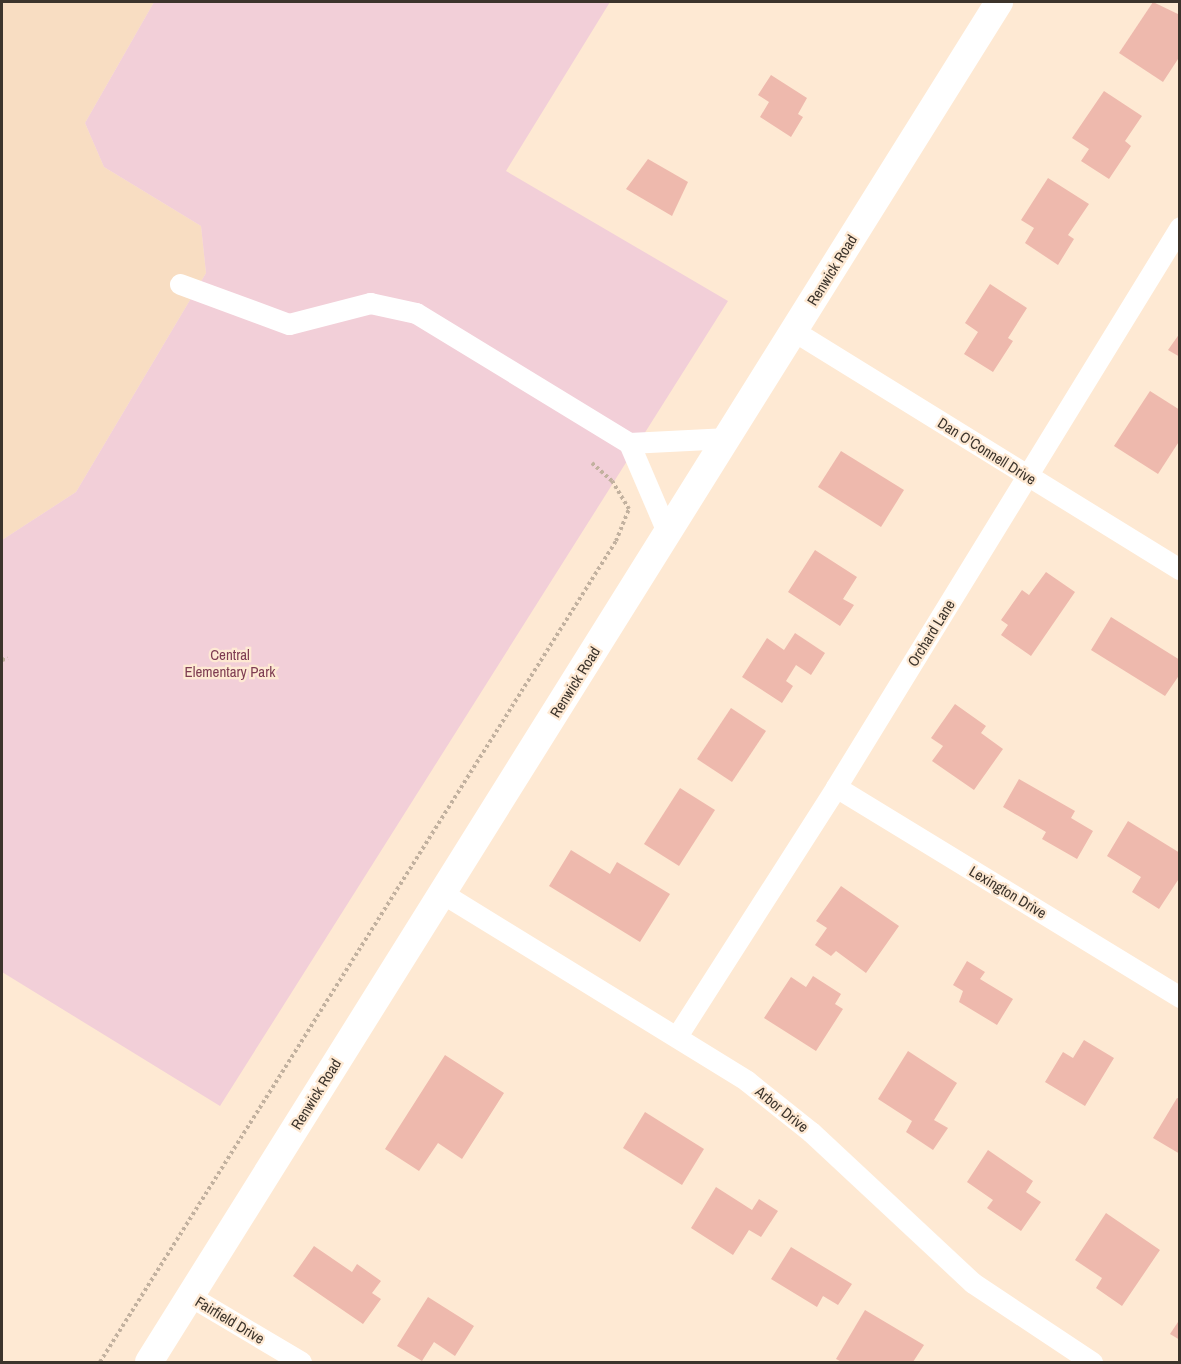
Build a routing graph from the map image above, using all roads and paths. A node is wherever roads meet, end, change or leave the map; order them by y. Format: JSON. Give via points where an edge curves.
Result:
{"nodes":[{"id":1,"x":999,"y":2,"type":"edge"},
{"id":2,"x":1179,"y":227,"type":"edge"},
{"id":3,"x":180,"y":284,"type":"dead end"},
{"id":4,"x":794,"y":331,"type":"junction"},
{"id":5,"x":728,"y":438,"type":"junction"},
{"id":6,"x":629,"y":443,"type":"junction"},
{"id":7,"x":592,"y":463,"type":"dead end"},
{"id":8,"x":1028,"y":476,"type":"junction"},
{"id":9,"x":668,"y":534,"type":"junction"},
{"id":10,"x":1179,"y":569,"type":"edge"},
{"id":11,"x":8,"y":658,"type":"dead end"},
{"id":12,"x":2,"y":660,"type":"edge"},
{"id":13,"x":836,"y":787,"type":"junction"},
{"id":14,"x":442,"y":893,"type":"junction"},
{"id":15,"x":1179,"y":997,"type":"edge"},
{"id":16,"x":677,"y":1036,"type":"junction"},
{"id":17,"x":190,"y":1296,"type":"junction"},
{"id":18,"x":100,"y":1362,"type":"edge"},
{"id":19,"x":149,"y":1362,"type":"edge"},
{"id":20,"x":301,"y":1362,"type":"edge"},
{"id":21,"x":1092,"y":1362,"type":"edge"}],
"edges":[{"from":1,"to":4,"type":"street","name":"Renwick Road"},
{"from":2,"to":8,"type":"street","name":"Orchard Lane"},
{"from":3,"to":6,"type":"street","via":[[289,324],[370,303],[416,313]]},
{"from":4,"to":5,"type":"street","name":"Renwick Road"},
{"from":4,"to":8,"type":"street","name":"Dan O'Connell Drive"},
{"from":5,"to":6,"type":"street"},
{"from":5,"to":9,"type":"street","name":"Renwick Road"},
{"from":6,"to":9,"type":"street"},
{"from":7,"to":18,"type":"path","via":[[612,482],[629,509],[616,541]]},
{"from":8,"to":10,"type":"street","name":"Dan O'Connell Drive"},
{"from":8,"to":13,"type":"street","name":"Orchard Lane"},
{"from":9,"to":14,"type":"street","name":"Renwick Road"},
{"from":11,"to":12,"type":"path"},
{"from":13,"to":15,"type":"street","name":"Lexington Drive"},
{"from":13,"to":16,"type":"street","name":"Orchard Lane"},
{"from":14,"to":16,"type":"street","name":"Arbor Drive"},
{"from":14,"to":17,"type":"street","name":"Renwick Road"},
{"from":16,"to":21,"type":"street","name":"Arbor Drive","via":[[747,1081],[811,1132],[973,1283]]},
{"from":17,"to":19,"type":"street","name":"Renwick Road"},
{"from":17,"to":20,"type":"street","name":"Fairfield Drive"}]}
